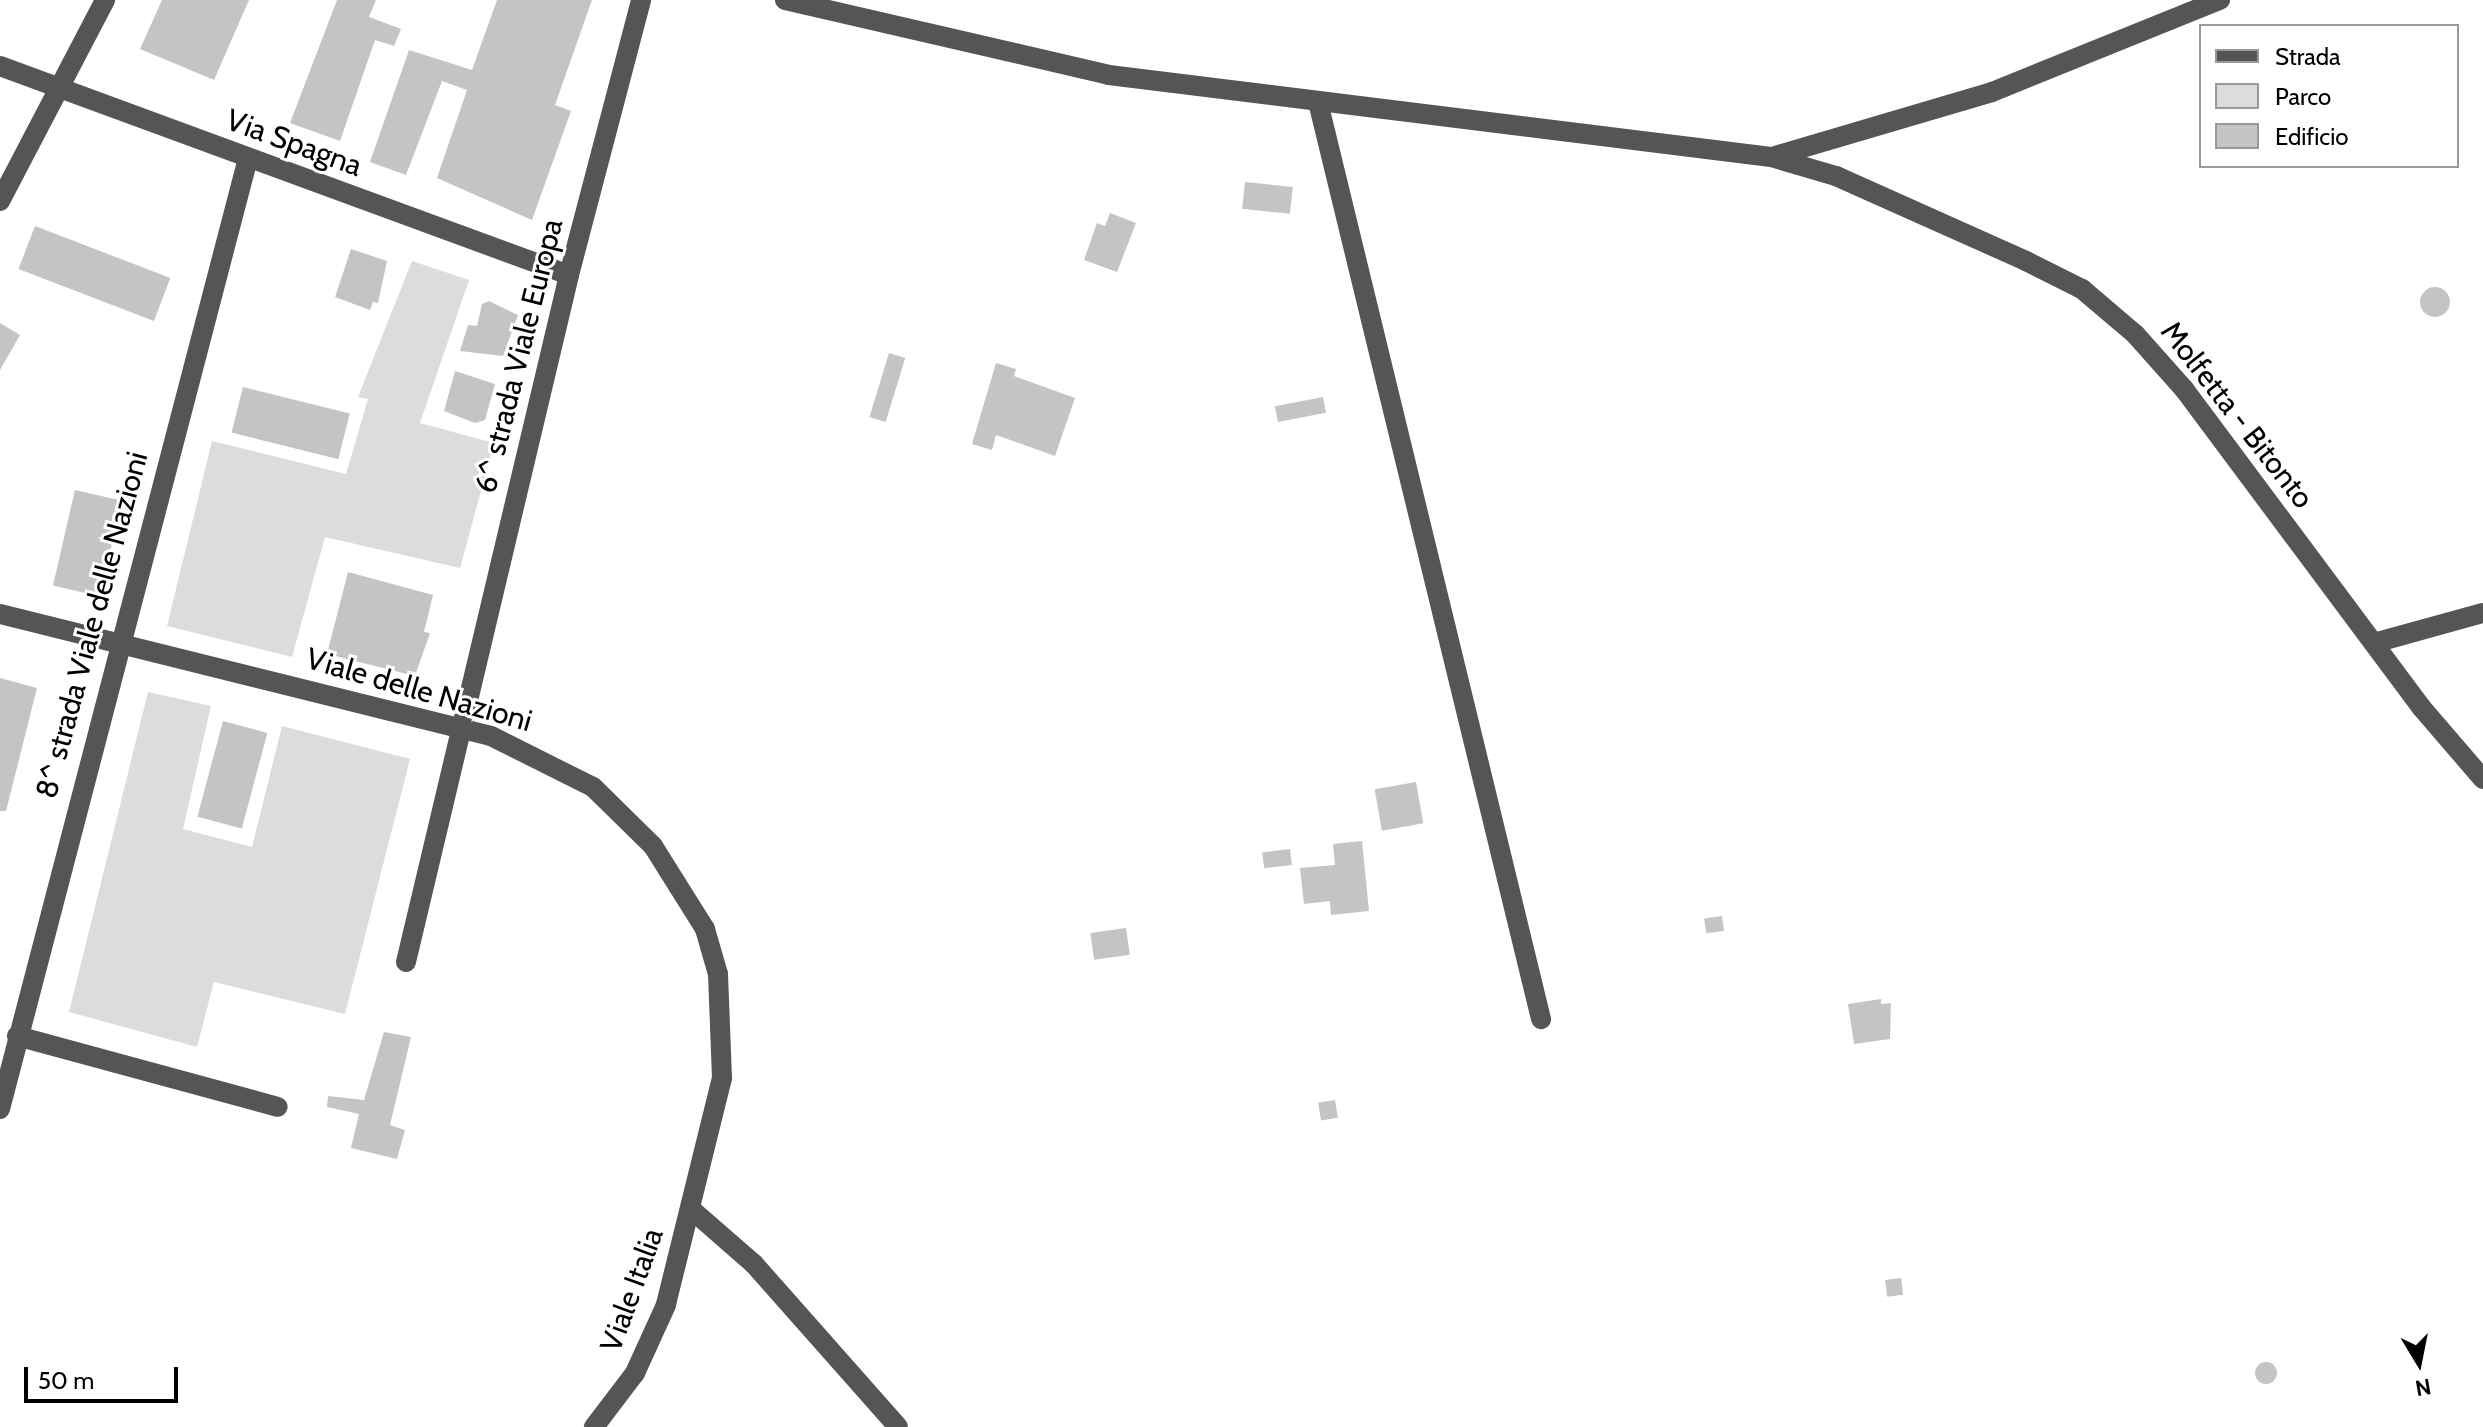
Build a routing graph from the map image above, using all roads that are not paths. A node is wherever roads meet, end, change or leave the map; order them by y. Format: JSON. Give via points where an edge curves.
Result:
{"nodes":[{"id":1,"x":105,"y":0,"type":"edge"},
{"id":2,"x":641,"y":0,"type":"edge"},
{"id":3,"x":785,"y":0,"type":"edge"},
{"id":4,"x":2220,"y":0,"type":"edge"},
{"id":5,"x":0,"y":66,"type":"edge"},
{"id":6,"x":59,"y":89,"type":"junction"},
{"id":7,"x":1318,"y":102,"type":"junction"},
{"id":8,"x":1771,"y":157,"type":"junction"},
{"id":9,"x":248,"y":158,"type":"junction"},
{"id":10,"x":0,"y":201,"type":"edge"},
{"id":11,"x":569,"y":275,"type":"junction"},
{"id":12,"x":2483,"y":613,"type":"edge"},
{"id":13,"x":0,"y":614,"type":"edge"},
{"id":14,"x":118,"y":642,"type":"junction"},
{"id":15,"x":2374,"y":643,"type":"junction"},
{"id":16,"x":461,"y":728,"type":"junction"},
{"id":17,"x":2483,"y":779,"type":"edge"},
{"id":18,"x":406,"y":962,"type":"dead end"},
{"id":19,"x":1541,"y":1019,"type":"dead end"},
{"id":20,"x":17,"y":1036,"type":"junction"},
{"id":21,"x":278,"y":1107,"type":"dead end"},
{"id":22,"x":0,"y":1109,"type":"edge"},
{"id":23,"x":692,"y":1210,"type":"junction"},
{"id":24,"x":594,"y":1427,"type":"edge"},
{"id":25,"x":898,"y":1427,"type":"edge"}],
"edges":[{"from":1,"to":6,"type":"street"},
{"from":2,"to":11,"type":"street","name":"6^ strada Viale Europa"},
{"from":3,"to":7,"type":"street","via":[[1109,75]]},
{"from":4,"to":8,"type":"street","via":[[1992,92]]},
{"from":5,"to":6,"type":"street","name":"Via Spagna"},
{"from":6,"to":9,"type":"street","name":"Via Spagna"},
{"from":6,"to":10,"type":"street"},
{"from":7,"to":8,"type":"street"},
{"from":7,"to":19,"type":"street"},
{"from":8,"to":15,"type":"street","name":"Molfetta - Bitonto","via":[[1836,176],[2082,289],[2135,334],[2184,389]]},
{"from":9,"to":11,"type":"street","name":"Via Spagna"},
{"from":9,"to":14,"type":"street","name":"8^ strada Viale delle Nazioni"},
{"from":11,"to":16,"type":"street","name":"6^ strada Viale Europa"},
{"from":12,"to":15,"type":"street"},
{"from":13,"to":14,"type":"street","name":"Viale delle Nazioni"},
{"from":14,"to":16,"type":"street","name":"Viale delle Nazioni"},
{"from":14,"to":20,"type":"street","name":"8^ strada Viale delle Nazioni"},
{"from":15,"to":17,"type":"street","name":"Molfetta - Bitonto"},
{"from":16,"to":18,"type":"street","name":"6^ strada Viale Europa"},
{"from":16,"to":23,"type":"street","name":"Viale delle Nazioni","via":[[545,759],[593,787],[653,846],[705,929],[720,989],[722,1078]]},
{"from":20,"to":21,"type":"street"},
{"from":20,"to":22,"type":"street","name":"8^ strada Viale delle Nazioni"},
{"from":23,"to":24,"type":"street","name":"Viale Italia","via":[[655,1333],[635,1373]]},
{"from":23,"to":25,"type":"street","via":[[754,1264]]}]}
